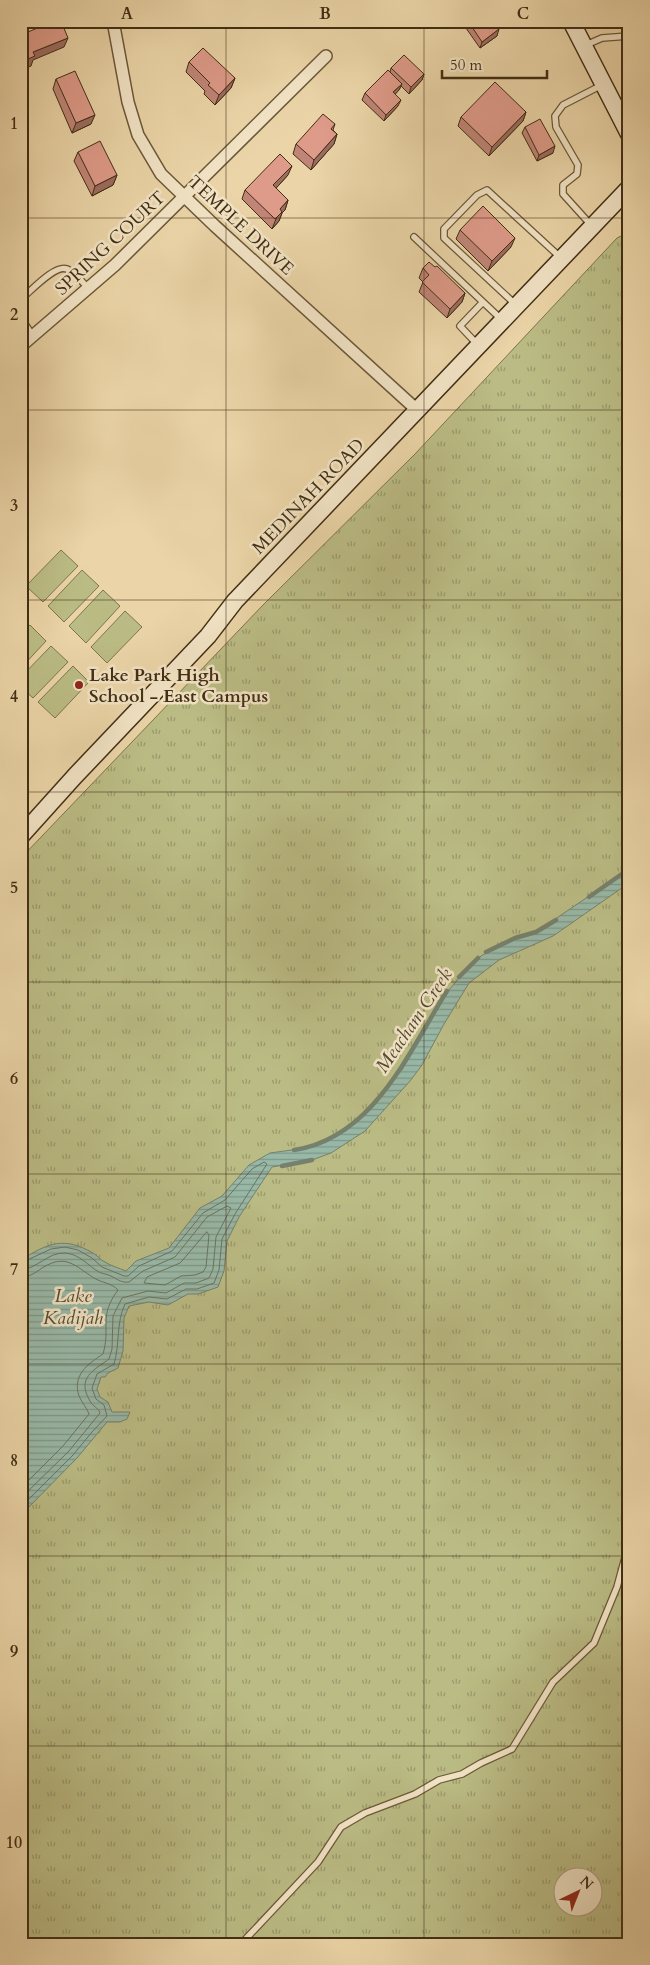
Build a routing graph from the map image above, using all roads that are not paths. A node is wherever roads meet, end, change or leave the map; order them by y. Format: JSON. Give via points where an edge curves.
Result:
{"nodes":[{"id":1,"x":113,"y":21,"type":"edge"},
{"id":2,"x":571,"y":21,"type":"edge"},
{"id":3,"x":629,"y":36,"type":"edge"},
{"id":4,"x":584,"y":46,"type":"junction"},
{"id":5,"x":326,"y":56,"type":"dead end"},
{"id":6,"x":603,"y":84,"type":"junction"},
{"id":7,"x":629,"y":134,"type":"edge"},
{"id":8,"x":629,"y":188,"type":"edge"},
{"id":9,"x":184,"y":197,"type":"junction"},
{"id":10,"x":592,"y":226,"type":"junction"},
{"id":11,"x":414,"y":237,"type":"dead end"},
{"id":12,"x":562,"y":259,"type":"junction"},
{"id":13,"x":88,"y":288,"type":"junction"},
{"id":14,"x":21,"y":299,"type":"edge"},
{"id":15,"x":483,"y":302,"type":"junction"},
{"id":16,"x":516,"y":306,"type":"junction"},
{"id":17,"x":21,"y":318,"type":"edge"},
{"id":18,"x":503,"y":320,"type":"junction"},
{"id":19,"x":33,"y":336,"type":"junction"},
{"id":20,"x":21,"y":346,"type":"edge"},
{"id":21,"x":479,"y":346,"type":"junction"},
{"id":22,"x":417,"y":410,"type":"junction"},
{"id":23,"x":21,"y":836,"type":"edge"},
{"id":24,"x":629,"y":1543,"type":"edge"},
{"id":25,"x":241,"y":1944,"type":"edge"}],
"edges":[{"from":1,"to":9,"type":"street","name":"TEMPLE DRIVE","via":[[128,102],[138,135],[161,174]]},
{"from":2,"to":4,"type":"main road"},
{"from":3,"to":4,"type":"lane","via":[[602,38]]},
{"from":4,"to":6,"type":"main road"},
{"from":5,"to":9,"type":"street","name":"SPRING COURT"},
{"from":6,"to":7,"type":"main road"},
{"from":6,"to":10,"type":"lane","via":[[562,105],[555,116],[556,127],[578,165],[577,174],[563,185],[563,194]]},
{"from":8,"to":10,"type":"main road","name":"MEDINAH ROAD"},
{"from":9,"to":13,"type":"street","name":"SPRING COURT"},
{"from":9,"to":22,"type":"street","name":"TEMPLE DRIVE"},
{"from":10,"to":12,"type":"main road","name":"MEDINAH ROAD"},
{"from":11,"to":15,"type":"lane"},
{"from":12,"to":16,"type":"main road","name":"MEDINAH ROAD"},
{"from":12,"to":16,"type":"lane","via":[[487,190],[477,195],[444,229],[444,238]]},
{"from":13,"to":14,"type":"lane","via":[[66,268],[56,269]]},
{"from":13,"to":19,"type":"street","name":"SPRING COURT"},
{"from":15,"to":18,"type":"lane"},
{"from":15,"to":21,"type":"lane","via":[[460,326]]},
{"from":16,"to":18,"type":"main road","name":"MEDINAH ROAD"},
{"from":17,"to":19,"type":"lane"},
{"from":18,"to":21,"type":"main road","name":"MEDINAH ROAD"},
{"from":19,"to":20,"type":"street","name":"SPRING COURT"},
{"from":21,"to":22,"type":"main road","name":"MEDINAH ROAD"},
{"from":22,"to":23,"type":"main road","name":"MEDINAH ROAD","via":[[235,601],[208,636]]},
{"from":24,"to":25,"type":"lane","via":[[617,1587],[594,1643],[553,1682],[512,1749],[462,1774],[439,1780],[415,1794],[365,1813],[341,1827],[318,1862]]}]}
